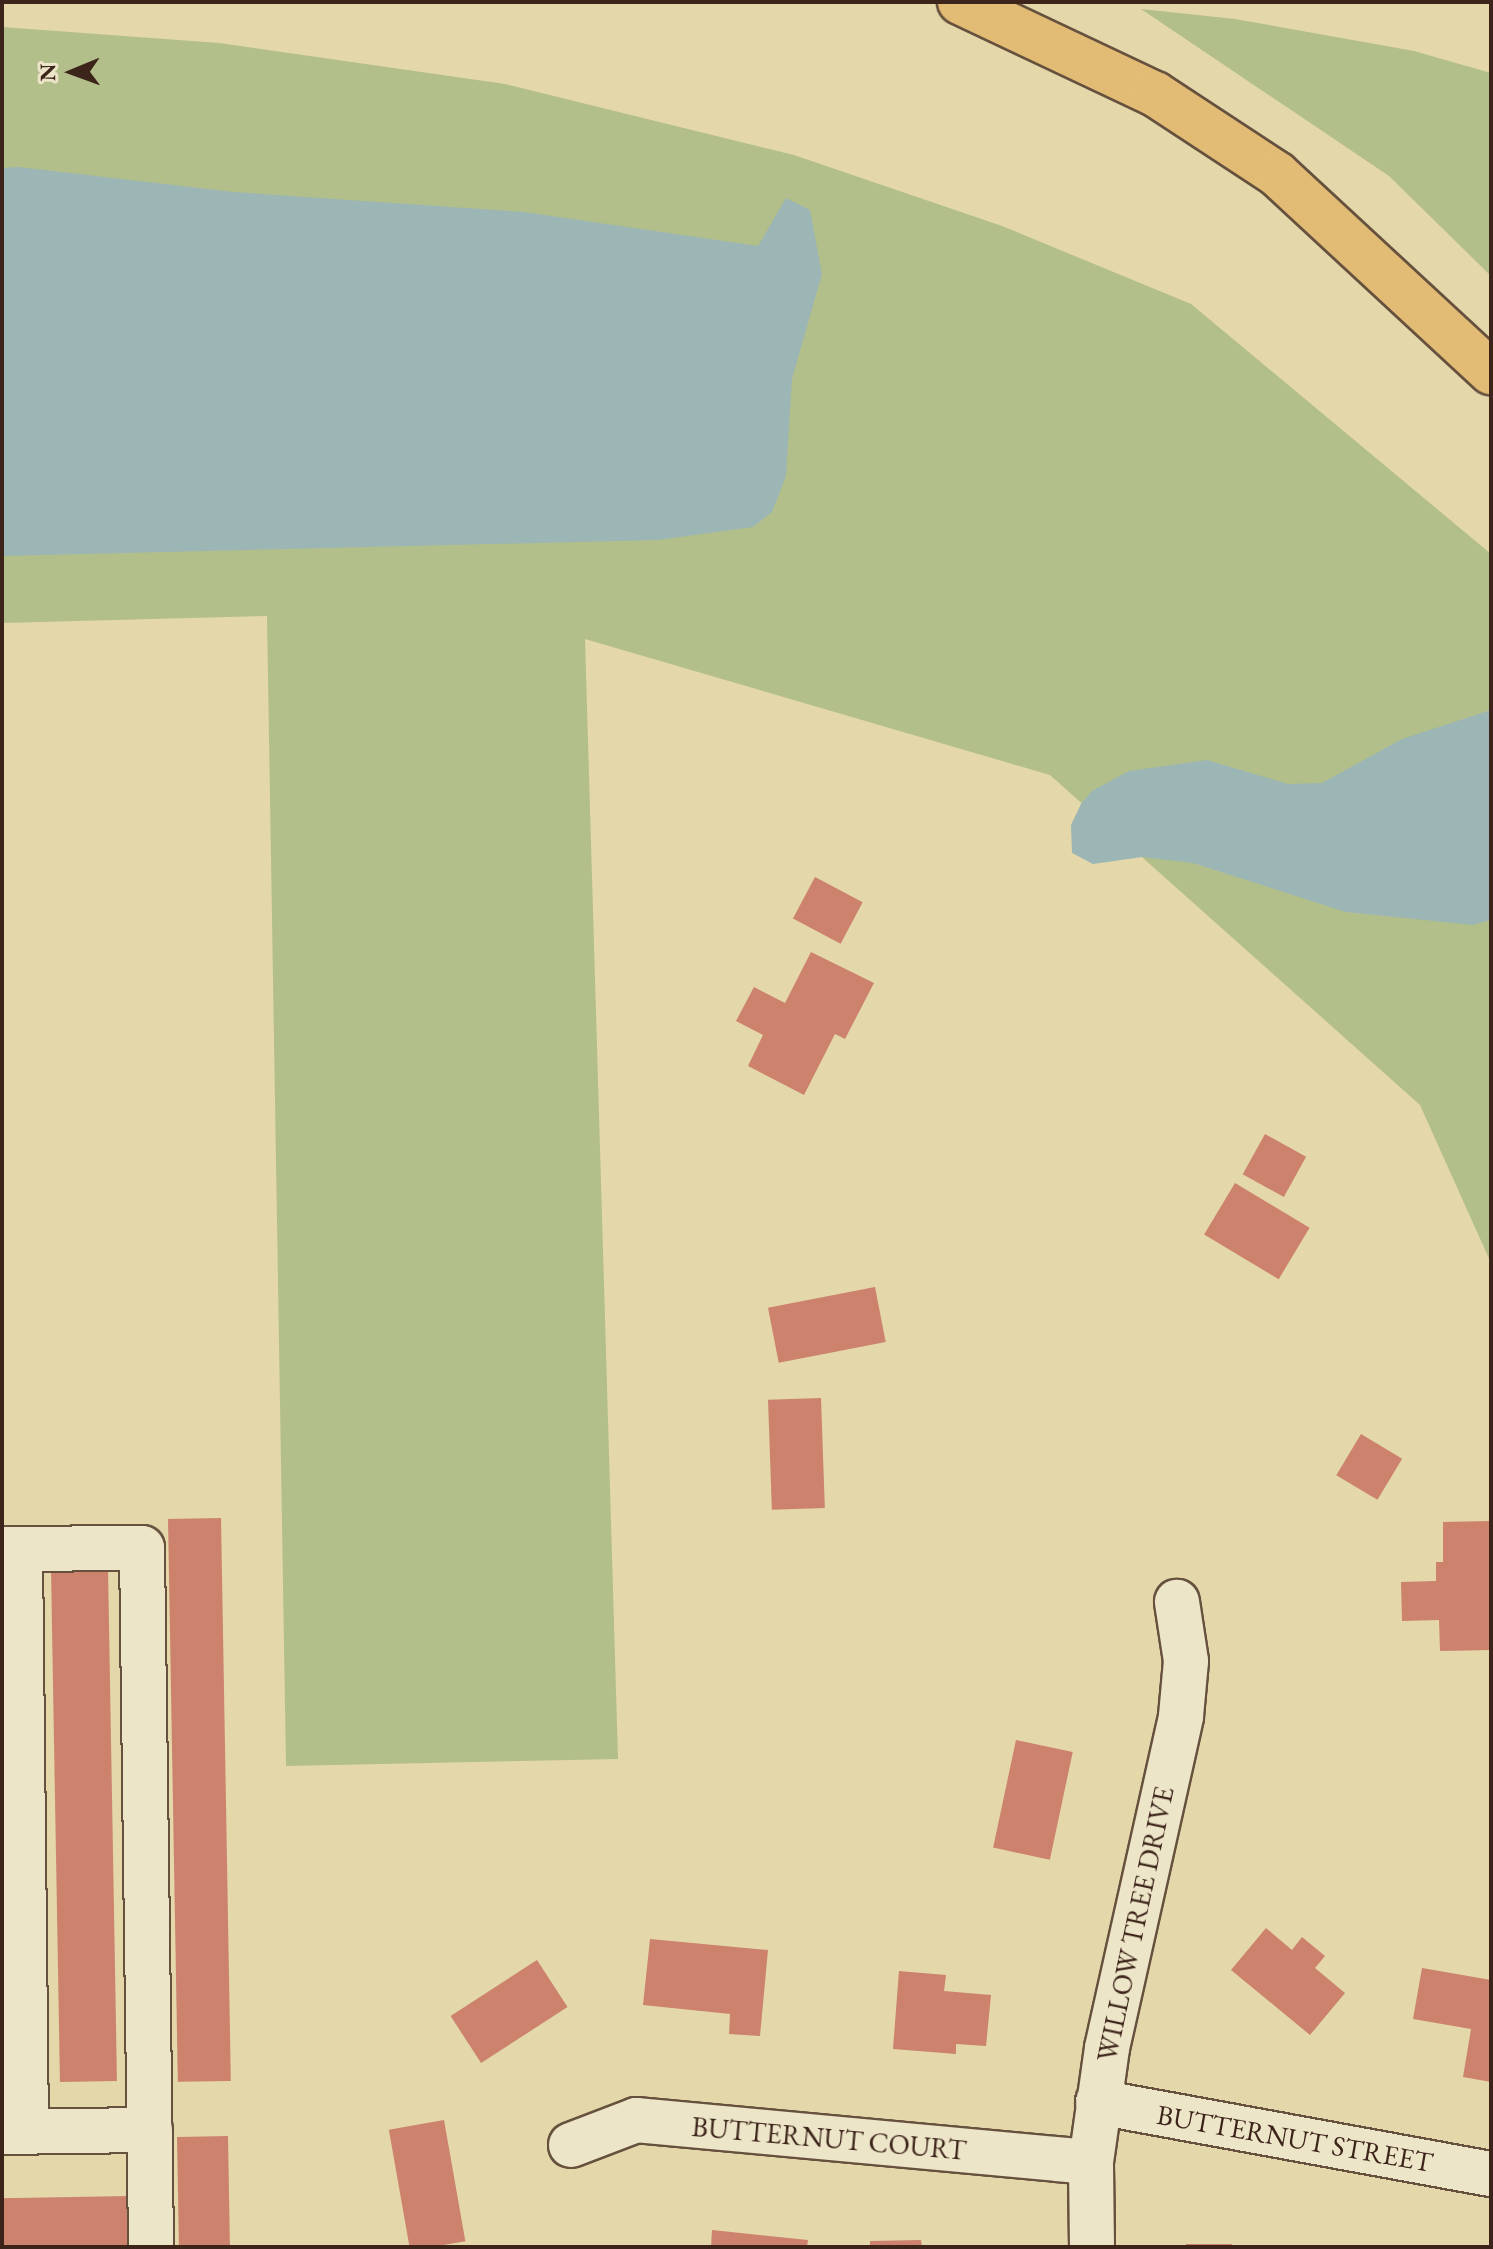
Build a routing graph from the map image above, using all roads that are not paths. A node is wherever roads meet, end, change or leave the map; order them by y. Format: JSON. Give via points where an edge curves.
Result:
{"nodes":[{"id":1,"x":960,"y":2,"type":"edge"},
{"id":2,"x":1491,"y":372,"type":"edge"},
{"id":3,"x":11,"y":1549,"type":"edge"},
{"id":4,"x":1177,"y":1602,"type":"dead end"},
{"id":5,"x":1098,"y":2102,"type":"junction"},
{"id":6,"x":150,"y":2130,"type":"junction"},
{"id":7,"x":14,"y":2132,"type":"edge"},
{"id":8,"x":571,"y":2145,"type":"dead end"},
{"id":9,"x":1091,"y":2162,"type":"junction"},
{"id":10,"x":1491,"y":2174,"type":"edge"},
{"id":11,"x":151,"y":2247,"type":"edge"},
{"id":12,"x":1092,"y":2247,"type":"edge"}],
"edges":[{"from":1,"to":2,"type":"highway","via":[[1155,94],[1277,174]]},
{"from":3,"to":6,"type":"street","via":[[142,1548]]},
{"from":3,"to":7,"type":"street"},
{"from":4,"to":5,"type":"street","name":"WILLOW TREE DRIVE","via":[[1186,1661],[1181,1716]]},
{"from":5,"to":9,"type":"street","name":"WILLOW TREE DRIVE"},
{"from":5,"to":10,"type":"street","name":"BUTTERNUT STREET"},
{"from":6,"to":7,"type":"street"},
{"from":6,"to":11,"type":"street"},
{"from":8,"to":9,"type":"street","name":"BUTTERNUT COURT","via":[[636,2120]]},
{"from":9,"to":12,"type":"street","name":"WILLOW TREE DRIVE"}]}
